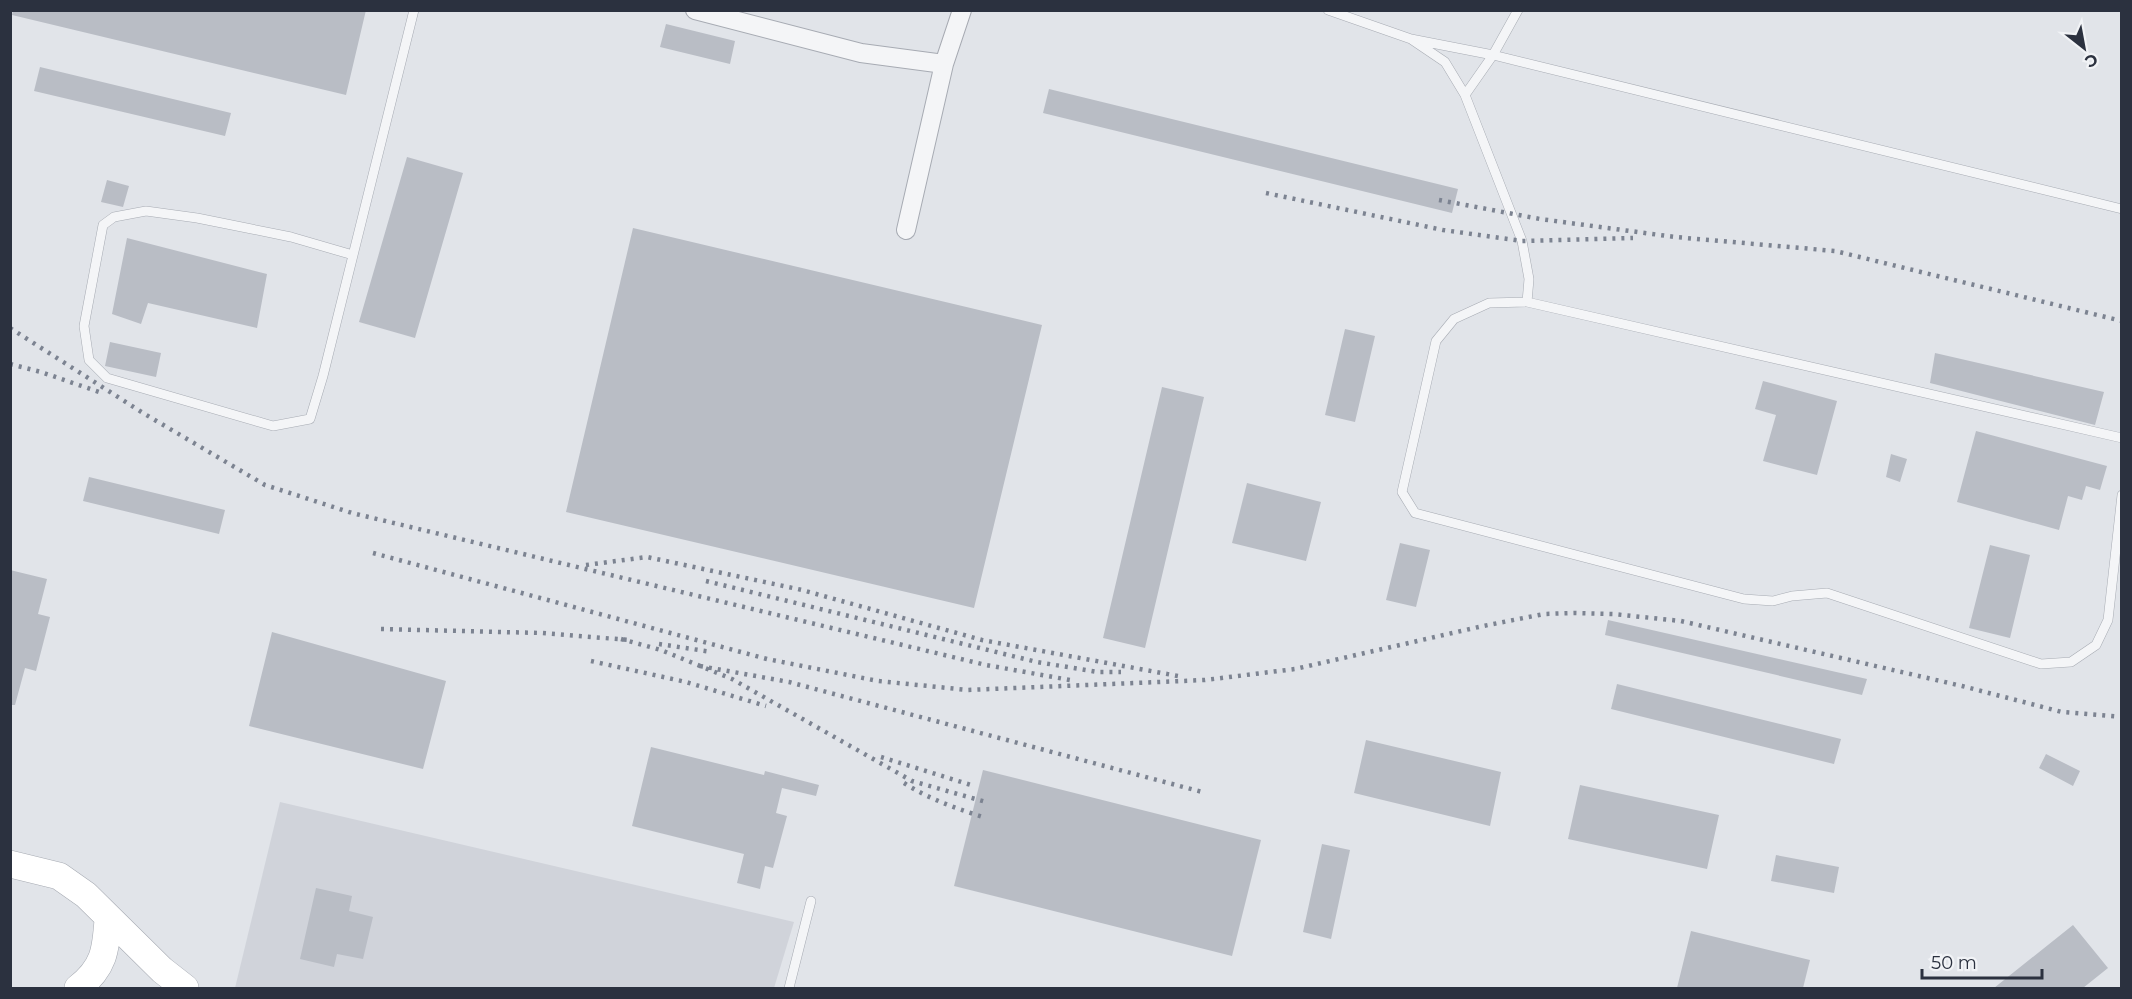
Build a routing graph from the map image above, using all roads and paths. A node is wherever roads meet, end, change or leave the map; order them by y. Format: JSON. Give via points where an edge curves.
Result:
{"nodes":[{"id":1,"x":414,"y":10,"type":"edge"},
{"id":2,"x":695,"y":10,"type":"edge"},
{"id":3,"x":962,"y":10,"type":"edge"},
{"id":4,"x":1328,"y":10,"type":"edge"},
{"id":5,"x":1518,"y":10,"type":"edge"},
{"id":6,"x":1411,"y":39,"type":"junction"},
{"id":7,"x":1493,"y":55,"type":"junction"},
{"id":8,"x":944,"y":64,"type":"junction"},
{"id":9,"x":1465,"y":95,"type":"junction"},
{"id":10,"x":2121,"y":209,"type":"edge"},
{"id":11,"x":906,"y":230,"type":"dead end"},
{"id":12,"x":353,"y":255,"type":"junction"},
{"id":13,"x":1527,"y":302,"type":"junction"},
{"id":14,"x":2121,"y":438,"type":"edge"},
{"id":15,"x":2121,"y":495,"type":"edge"},
{"id":16,"x":10,"y":864,"type":"edge"},
{"id":17,"x":811,"y":901,"type":"dead end"},
{"id":18,"x":108,"y":919,"type":"junction"},
{"id":19,"x":78,"y":988,"type":"edge"},
{"id":20,"x":185,"y":988,"type":"edge"},
{"id":21,"x":789,"y":988,"type":"edge"}],
"edges":[{"from":1,"to":12,"type":"lane"},
{"from":2,"to":8,"type":"street","via":[[861,53]]},
{"from":3,"to":8,"type":"street"},
{"from":4,"to":6,"type":"lane"},
{"from":5,"to":7,"type":"lane"},
{"from":6,"to":7,"type":"lane"},
{"from":6,"to":9,"type":"lane","via":[[1445,62]]},
{"from":7,"to":9,"type":"lane"},
{"from":7,"to":10,"type":"lane"},
{"from":8,"to":11,"type":"street"},
{"from":9,"to":13,"type":"lane","via":[[1522,241],[1529,279]]},
{"from":12,"to":12,"type":"lane","via":[[310,419],[273,426],[107,378],[89,360],[84,326],[103,225],[114,217],[146,212],[197,218],[291,237]]},
{"from":13,"to":14,"type":"lane"},
{"from":13,"to":15,"type":"lane","via":[[1489,303],[1454,320],[1436,341],[1402,492],[1415,513],[1744,599],[1773,601],[1827,592],[2041,664],[2071,662],[2096,645],[2108,620]]},
{"from":16,"to":18,"type":"street","via":[[59,876],[86,895]]},
{"from":17,"to":21,"type":"lane"},
{"from":18,"to":19,"type":"street","via":[[106,949],[93,977]]},
{"from":18,"to":20,"type":"street"}]}
